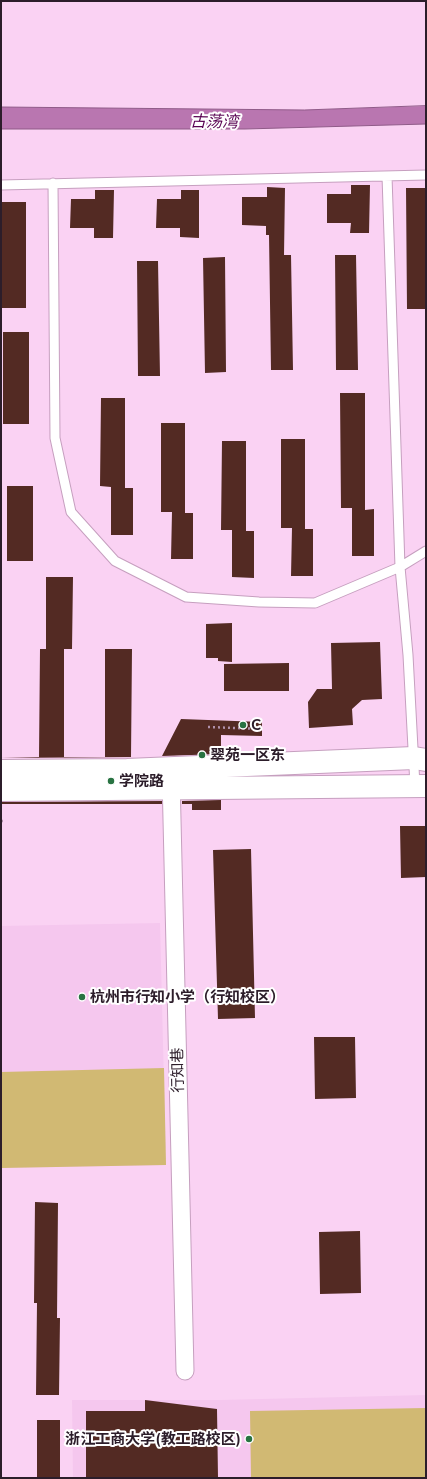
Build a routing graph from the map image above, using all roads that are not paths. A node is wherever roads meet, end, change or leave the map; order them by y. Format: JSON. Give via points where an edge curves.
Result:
{"nodes":[{"id":1,"x":426,"y":175,"type":"edge"},
{"id":2,"x":387,"y":176,"type":"junction"},
{"id":3,"x":53,"y":184,"type":"junction"},
{"id":4,"x":1,"y":185,"type":"edge"},
{"id":5,"x":426,"y":551,"type":"edge"},
{"id":6,"x":400,"y":567,"type":"junction"},
{"id":7,"x":420,"y":759,"type":"edge"},
{"id":8,"x":1,"y":772,"type":"edge"},
{"id":9,"x":171,"y":779,"type":"junction"},
{"id":10,"x":421,"y":786,"type":"edge"},
{"id":11,"x":1,"y":790,"type":"edge"},
{"id":12,"x":185,"y":1371,"type":"dead end"}],
"edges":[{"from":1,"to":2,"type":"lane"},
{"from":2,"to":3,"type":"lane"},
{"from":2,"to":6,"type":"lane"},
{"from":3,"to":4,"type":"lane"},
{"from":3,"to":6,"type":"lane","via":[[55,438],[71,512],[110,556],[115,561],[186,597],[259,602],[315,603]]},
{"from":5,"to":6,"type":"lane"},
{"from":6,"to":7,"type":"lane"},
{"from":7,"to":9,"type":"main road"},
{"from":7,"to":10,"type":"lane"},
{"from":8,"to":9,"type":"main road","via":[[127,770]]},
{"from":9,"to":10,"type":"main road"},
{"from":9,"to":11,"type":"main road"},
{"from":9,"to":12,"type":"street","name":"行知巷"}]}
